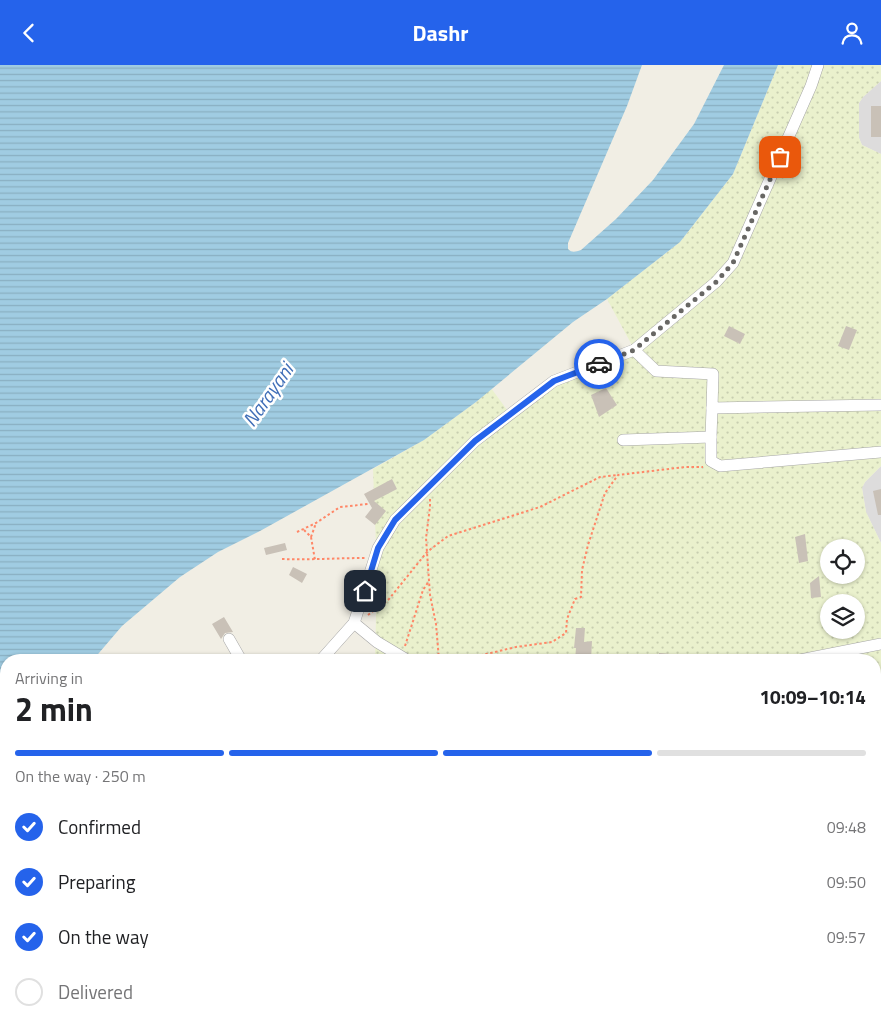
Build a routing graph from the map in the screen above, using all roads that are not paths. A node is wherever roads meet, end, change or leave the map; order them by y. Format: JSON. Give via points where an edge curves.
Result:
{"nodes":[{"id":1,"x":818,"y":65,"type":"edge"},
{"id":2,"x":634,"y":350,"type":"junction"},
{"id":3,"x":881,"y":405,"type":"edge"},
{"id":4,"x":712,"y":409,"type":"junction"},
{"id":5,"x":711,"y":437,"type":"junction"},
{"id":6,"x":623,"y":440,"type":"dead end"},
{"id":7,"x":881,"y":452,"type":"edge"},
{"id":8,"x":354,"y":623,"type":"junction"},
{"id":9,"x":229,"y":639,"type":"dead end"},
{"id":10,"x":881,"y":644,"type":"edge"},
{"id":11,"x":238,"y":654,"type":"edge"},
{"id":12,"x":326,"y":654,"type":"edge"},
{"id":13,"x":396,"y":654,"type":"edge"},
{"id":14,"x":830,"y":654,"type":"edge"}],
"edges":[{"from":1,"to":2,"type":"street","via":[[733,263],[716,282]]},
{"from":2,"to":4,"type":"street","via":[[656,371],[713,374]]},
{"from":2,"to":8,"type":"street","via":[[554,381],[475,441],[395,520],[378,548]]},
{"from":3,"to":4,"type":"street"},
{"from":4,"to":5,"type":"street"},
{"from":5,"to":6,"type":"street"},
{"from":5,"to":7,"type":"street","via":[[711,461],[720,465]]},
{"from":8,"to":12,"type":"street"},
{"from":8,"to":13,"type":"street"},
{"from":9,"to":11,"type":"street"},
{"from":10,"to":14,"type":"street"}]}
